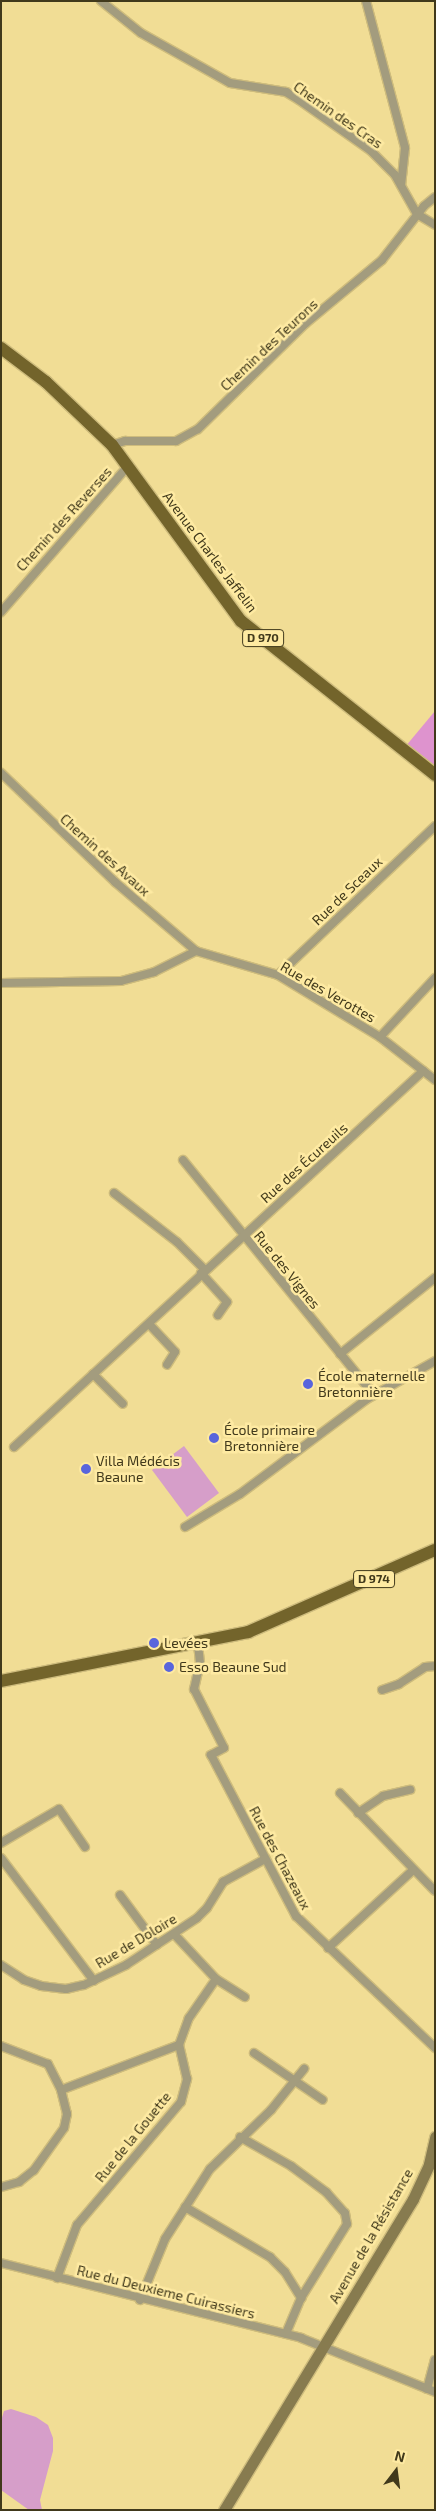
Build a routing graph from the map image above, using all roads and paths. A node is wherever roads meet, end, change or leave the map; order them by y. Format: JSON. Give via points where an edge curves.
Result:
{"nodes":[{"id":1,"x":101,"y":1,"type":"edge"},
{"id":2,"x":366,"y":1,"type":"edge"},
{"id":3,"x":401,"y":185,"type":"junction"},
{"id":4,"x":435,"y":197,"type":"edge"},
{"id":5,"x":417,"y":214,"type":"junction"},
{"id":6,"x":435,"y":225,"type":"edge"},
{"id":7,"x":1,"y":348,"type":"edge"},
{"id":8,"x":112,"y":445,"type":"junction"},
{"id":9,"x":128,"y":466,"type":"junction"},
{"id":10,"x":1,"y":612,"type":"edge"},
{"id":11,"x":1,"y":773,"type":"edge"},
{"id":12,"x":435,"y":775,"type":"edge"},
{"id":13,"x":435,"y":826,"type":"edge"},
{"id":14,"x":196,"y":951,"type":"junction"},
{"id":15,"x":278,"y":975,"type":"junction"},
{"id":16,"x":435,"y":978,"type":"edge"},
{"id":17,"x":1,"y":983,"type":"edge"},
{"id":18,"x":380,"y":1037,"type":"junction"},
{"id":19,"x":423,"y":1071,"type":"junction"},
{"id":20,"x":435,"y":1080,"type":"edge"},
{"id":21,"x":183,"y":1160,"type":"dead end"},
{"id":22,"x":114,"y":1193,"type":"dead end"},
{"id":23,"x":243,"y":1235,"type":"junction"},
{"id":24,"x":203,"y":1272,"type":"junction"},
{"id":25,"x":435,"y":1278,"type":"edge"},
{"id":26,"x":218,"y":1315,"type":"dead end"},
{"id":27,"x":149,"y":1324,"type":"junction"},
{"id":28,"x":340,"y":1354,"type":"junction"},
{"id":29,"x":435,"y":1360,"type":"edge"},
{"id":30,"x":167,"y":1365,"type":"dead end"},
{"id":31,"x":94,"y":1374,"type":"junction"},
{"id":32,"x":374,"y":1395,"type":"junction"},
{"id":33,"x":123,"y":1404,"type":"dead end"},
{"id":34,"x":14,"y":1446,"type":"dead end"},
{"id":35,"x":185,"y":1527,"type":"dead end"},
{"id":36,"x":435,"y":1550,"type":"edge"},
{"id":37,"x":198,"y":1644,"type":"junction"},
{"id":38,"x":435,"y":1666,"type":"edge"},
{"id":39,"x":1,"y":1681,"type":"edge"},
{"id":40,"x":382,"y":1690,"type":"dead end"},
{"id":41,"x":410,"y":1790,"type":"dead end"},
{"id":42,"x":340,"y":1793,"type":"dead end"},
{"id":43,"x":358,"y":1813,"type":"junction"},
{"id":44,"x":1,"y":1843,"type":"edge"},
{"id":45,"x":85,"y":1847,"type":"dead end"},
{"id":46,"x":1,"y":1858,"type":"edge"},
{"id":47,"x":265,"y":1859,"type":"junction"},
{"id":48,"x":413,"y":1870,"type":"junction"},
{"id":49,"x":433,"y":1885,"type":"edge"},
{"id":50,"x":120,"y":1895,"type":"dead end"},
{"id":51,"x":174,"y":1934,"type":"junction"},
{"id":52,"x":157,"y":1944,"type":"junction"},
{"id":53,"x":328,"y":1948,"type":"junction"},
{"id":54,"x":1,"y":1965,"type":"edge"},
{"id":55,"x":216,"y":1979,"type":"junction"},
{"id":56,"x":94,"y":1981,"type":"junction"},
{"id":57,"x":245,"y":1997,"type":"dead end"},
{"id":58,"x":179,"y":2045,"type":"junction"},
{"id":59,"x":1,"y":2046,"type":"edge"},
{"id":60,"x":435,"y":2048,"type":"edge"},
{"id":61,"x":254,"y":2053,"type":"dead end"},
{"id":62,"x":304,"y":2068,"type":"dead end"},
{"id":63,"x":293,"y":2082,"type":"junction"},
{"id":64,"x":61,"y":2090,"type":"junction"},
{"id":65,"x":323,"y":2100,"type":"dead end"},
{"id":66,"x":240,"y":2137,"type":"junction"},
{"id":67,"x":435,"y":2137,"type":"edge"},
{"id":68,"x":1,"y":2187,"type":"edge"},
{"id":69,"x":185,"y":2207,"type":"junction"},
{"id":70,"x":1,"y":2264,"type":"edge"},
{"id":71,"x":57,"y":2278,"type":"junction"},
{"id":72,"x":301,"y":2298,"type":"junction"},
{"id":73,"x":140,"y":2300,"type":"junction"},
{"id":74,"x":286,"y":2334,"type":"junction"},
{"id":75,"x":323,"y":2346,"type":"junction"},
{"id":76,"x":435,"y":2360,"type":"edge"},
{"id":77,"x":431,"y":2390,"type":"edge"},
{"id":78,"x":224,"y":2510,"type":"edge"}],
"edges":[{"from":1,"to":3,"type":"street","name":"Chemin des Cras","via":[[141,33],[230,83],[286,92],[371,151]]},
{"from":2,"to":3,"type":"street","via":[[406,148]]},
{"from":3,"to":5,"type":"street","name":"Chemin des Cras"},
{"from":4,"to":5,"type":"street","name":"Chemin des Teurons"},
{"from":5,"to":6,"type":"street","name":"Chemin des Cras"},
{"from":5,"to":8,"type":"street","name":"Chemin des Teurons","via":[[382,260],[305,324],[198,429],[176,441],[125,441]]},
{"from":7,"to":8,"type":"main road","name":"Avenue Charles Jaffelin","number":"D 970","via":[[46,382]]},
{"from":8,"to":9,"type":"main road","name":"Avenue Charles Jaffelin","number":"D 970"},
{"from":9,"to":10,"type":"street","name":"Chemin des Reverses"},
{"from":9,"to":12,"type":"main road","name":"Avenue Charles Jaffelin","number":"D 970","via":[[241,621]]},
{"from":11,"to":14,"type":"street","name":"Chemin des Avaux","via":[[115,882]]},
{"from":13,"to":15,"type":"street","name":"Rue de Sceaux"},
{"from":14,"to":15,"type":"street","name":"Rue des Verottes"},
{"from":14,"to":17,"type":"street","via":[[154,972],[121,982]]},
{"from":15,"to":18,"type":"street","name":"Rue des Verottes"},
{"from":16,"to":18,"type":"street"},
{"from":18,"to":19,"type":"street","name":"Rue des Verottes"},
{"from":19,"to":20,"type":"street","name":"Rue des Verottes"},
{"from":19,"to":23,"type":"street","name":"Rue des Écureuils"},
{"from":21,"to":23,"type":"street","name":"Rue des Vignes"},
{"from":22,"to":24,"type":"street","via":[[177,1242]]},
{"from":23,"to":24,"type":"street","name":"Rue des Écureuils"},
{"from":23,"to":28,"type":"street","name":"Rue des Vignes"},
{"from":24,"to":26,"type":"street","via":[[227,1302]]},
{"from":24,"to":27,"type":"street","name":"Rue des Écureuils"},
{"from":25,"to":28,"type":"street"},
{"from":27,"to":30,"type":"street","via":[[175,1352]]},
{"from":27,"to":31,"type":"street","name":"Rue des Écureuils"},
{"from":28,"to":32,"type":"street","name":"Rue des Vignes"},
{"from":29,"to":32,"type":"street"},
{"from":31,"to":33,"type":"street"},
{"from":31,"to":34,"type":"street","name":"Rue des Écureuils"},
{"from":32,"to":35,"type":"street","via":[[240,1494]]},
{"from":36,"to":37,"type":"main road","number":"D 974","via":[[273,1623]]},
{"from":37,"to":39,"type":"main road","number":"D 974"},
{"from":37,"to":47,"type":"street","name":"Rue des Chazeaux","via":[[200,1663],[194,1689],[224,1748],[211,1755]]},
{"from":38,"to":40,"type":"street","via":[[425,1666],[399,1684]]},
{"from":41,"to":43,"type":"street","via":[[383,1796]]},
{"from":42,"to":43,"type":"street"},
{"from":43,"to":48,"type":"street"},
{"from":44,"to":45,"type":"street","via":[[59,1809]]},
{"from":46,"to":56,"type":"street"},
{"from":47,"to":51,"type":"street","name":"Rue de Doloire","via":[[224,1882],[203,1914]]},
{"from":47,"to":53,"type":"street","name":"Rue des Chazeaux","via":[[296,1916]]},
{"from":48,"to":49,"type":"street"},
{"from":48,"to":53,"type":"street"},
{"from":50,"to":52,"type":"street"},
{"from":51,"to":52,"type":"street","name":"Rue de Doloire"},
{"from":51,"to":55,"type":"street"},
{"from":52,"to":56,"type":"street","name":"Rue de Doloire"},
{"from":53,"to":60,"type":"street","name":"Rue des Chazeaux"},
{"from":54,"to":56,"type":"street","name":"Rue de Doloire","via":[[24,1980],[54,1989],[74,1988]]},
{"from":55,"to":57,"type":"street"},
{"from":55,"to":58,"type":"street","via":[[189,2018]]},
{"from":58,"to":64,"type":"street"},
{"from":58,"to":71,"type":"street","name":"Rue de la Gouette","via":[[187,2079],[181,2102],[77,2225]]},
{"from":59,"to":64,"type":"street","via":[[43,2060],[52,2070]]},
{"from":61,"to":63,"type":"street"},
{"from":62,"to":63,"type":"street"},
{"from":63,"to":65,"type":"street"},
{"from":63,"to":66,"type":"street","via":[[271,2110]]},
{"from":64,"to":68,"type":"street","via":[[67,2114],[64,2128],[27,2176]]},
{"from":66,"to":69,"type":"street","via":[[210,2169]]},
{"from":66,"to":72,"type":"street","via":[[291,2166],[326,2192],[345,2214],[347,2224]]},
{"from":67,"to":75,"type":"main road","name":"Avenue de la Résistance","via":[[413,2199]]},
{"from":69,"to":72,"type":"street","via":[[270,2258],[285,2272]]},
{"from":69,"to":73,"type":"street","via":[[166,2239]]},
{"from":70,"to":71,"type":"street","name":"Rue du Deuxieme Cuirassiers"},
{"from":71,"to":73,"type":"street","name":"Rue du Deuxieme Cuirassiers"},
{"from":72,"to":74,"type":"street"},
{"from":73,"to":74,"type":"street","name":"Rue du Deuxieme Cuirassiers"},
{"from":74,"to":75,"type":"street","name":"Rue du Deuxieme Cuirassiers"},
{"from":75,"to":77,"type":"street","name":"Rue du Deuxieme Cuirassiers"},
{"from":75,"to":78,"type":"main road","name":"Avenue de la Résistance"},
{"from":76,"to":77,"type":"street"}]}
